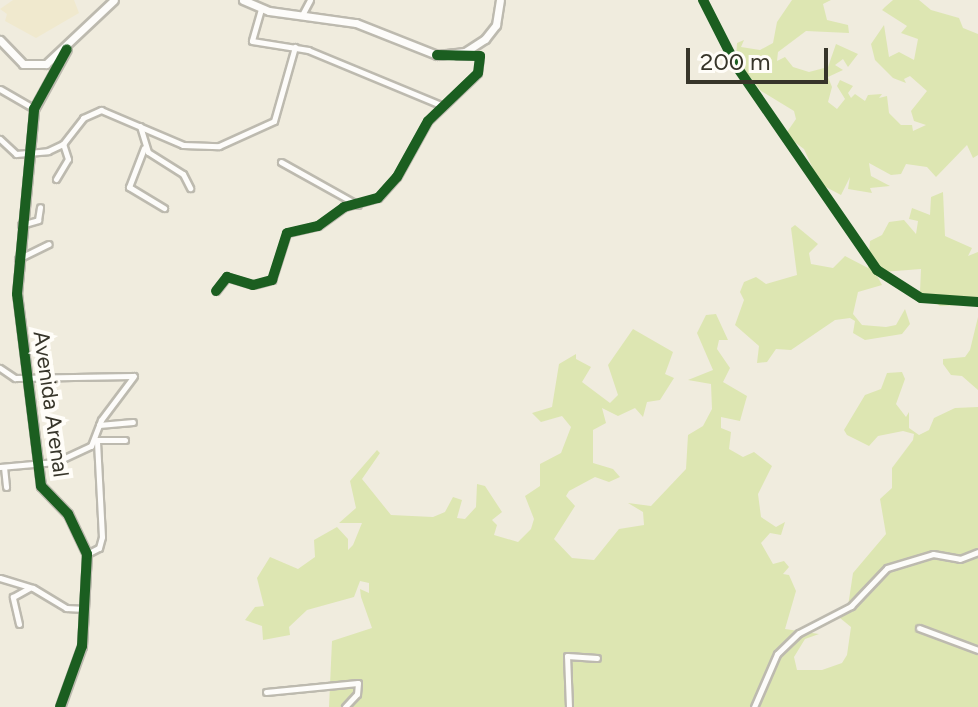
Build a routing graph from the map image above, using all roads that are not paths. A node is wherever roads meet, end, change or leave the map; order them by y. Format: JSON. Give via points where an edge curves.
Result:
{"nodes":[{"id":1,"x":114,"y":0,"type":"edge"},
{"id":2,"x":243,"y":0,"type":"edge"},
{"id":3,"x":310,"y":0,"type":"edge"},
{"id":4,"x":500,"y":0,"type":"edge"},
{"id":5,"x":261,"y":9,"type":"junction"},
{"id":6,"x":302,"y":15,"type":"junction"},
{"id":7,"x":0,"y":40,"type":"edge"},
{"id":8,"x":295,"y":47,"type":"junction"},
{"id":9,"x":67,"y":49,"type":"junction"},
{"id":10,"x":437,"y":55,"type":"junction"},
{"id":11,"x":0,"y":89,"type":"edge"},
{"id":12,"x":441,"y":105,"type":"junction"},
{"id":13,"x":34,"y":109,"type":"junction"},
{"id":14,"x":140,"y":126,"type":"junction"},
{"id":15,"x":0,"y":139,"type":"edge"},
{"id":16,"x":63,"y":144,"type":"junction"},
{"id":17,"x":145,"y":147,"type":"junction"},
{"id":18,"x":27,"y":155,"type":"junction"},
{"id":19,"x":281,"y":162,"type":"dead end"},
{"id":20,"x":56,"y":179,"type":"dead end"},
{"id":21,"x":190,"y":188,"type":"dead end"},
{"id":22,"x":359,"y":206,"type":"junction"},
{"id":23,"x":40,"y":207,"type":"dead end"},
{"id":24,"x":164,"y":208,"type":"dead end"},
{"id":25,"x":21,"y":225,"type":"junction"},
{"id":26,"x":49,"y":244,"type":"dead end"},
{"id":27,"x":18,"y":259,"type":"junction"},
{"id":28,"x":216,"y":291,"type":"dead end"},
{"id":29,"x":0,"y":368,"type":"edge"},
{"id":30,"x":24,"y":378,"type":"junction"},
{"id":31,"x":133,"y":422,"type":"dead end"},
{"id":32,"x":99,"y":425,"type":"junction"},
{"id":33,"x":97,"y":440,"type":"junction"},
{"id":34,"x":125,"y":440,"type":"dead end"},
{"id":35,"x":36,"y":465,"type":"junction"},
{"id":36,"x":2,"y":467,"type":"edge"},
{"id":37,"x":2,"y":479,"type":"edge"},
{"id":38,"x":6,"y":487,"type":"dead end"},
{"id":39,"x":978,"y":552,"type":"edge"},
{"id":40,"x":87,"y":554,"type":"junction"},
{"id":41,"x":0,"y":578,"type":"edge"},
{"id":42,"x":30,"y":587,"type":"junction"},
{"id":43,"x":86,"y":609,"type":"junction"},
{"id":44,"x":19,"y":624,"type":"dead end"},
{"id":45,"x":919,"y":628,"type":"dead end"},
{"id":46,"x":978,"y":650,"type":"edge"},
{"id":47,"x":597,"y":658,"type":"dead end"},
{"id":48,"x":266,"y":692,"type":"dead end"},
{"id":49,"x":60,"y":707,"type":"edge"},
{"id":50,"x":345,"y":707,"type":"edge"},
{"id":51,"x":569,"y":707,"type":"edge"},
{"id":52,"x":754,"y":707,"type":"edge"}],
"edges":[{"from":1,"to":9,"type":"street"},
{"from":2,"to":5,"type":"street"},
{"from":3,"to":6,"type":"street"},
{"from":4,"to":10,"type":"street","via":[[496,25],[485,39],[465,52]]},
{"from":5,"to":6,"type":"street"},
{"from":5,"to":8,"type":"street","via":[[252,41]]},
{"from":6,"to":10,"type":"street","via":[[356,23]]},
{"from":7,"to":9,"type":"street","via":[[16,60],[31,67],[46,64]]},
{"from":8,"to":12,"type":"street"},
{"from":8,"to":14,"type":"street","via":[[277,116],[255,133],[198,147]]},
{"from":9,"to":13,"type":"street","name":"Avenida Arenal"},
{"from":10,"to":12,"type":"street","via":[[474,55],[481,64],[469,84]]},
{"from":11,"to":13,"type":"street"},
{"from":12,"to":22,"type":"street","via":[[397,177],[378,198]]},
{"from":13,"to":18,"type":"street","name":"Avenida Arenal"},
{"from":14,"to":16,"type":"street","via":[[96,111],[83,118]]},
{"from":14,"to":17,"type":"street"},
{"from":15,"to":18,"type":"street","via":[[16,154]]},
{"from":16,"to":18,"type":"street"},
{"from":16,"to":20,"type":"street","via":[[68,159]]},
{"from":17,"to":21,"type":"street","via":[[183,174]]},
{"from":17,"to":24,"type":"street","via":[[129,187]]},
{"from":18,"to":25,"type":"street","name":"Avenida Arenal"},
{"from":19,"to":22,"type":"street"},
{"from":22,"to":28,"type":"street","via":[[344,207],[318,226],[287,233],[272,280],[253,285],[227,277]]},
{"from":23,"to":25,"type":"street","via":[[38,220]]},
{"from":25,"to":27,"type":"street","name":"Avenida Arenal"},
{"from":26,"to":27,"type":"street"},
{"from":27,"to":30,"type":"street","name":"Avenida Arenal"},
{"from":29,"to":30,"type":"street","via":[[8,377]]},
{"from":30,"to":32,"type":"street","via":[[134,376]]},
{"from":30,"to":35,"type":"street","name":"Avenida Arenal"},
{"from":31,"to":32,"type":"street"},
{"from":32,"to":33,"type":"street"},
{"from":33,"to":34,"type":"street"},
{"from":33,"to":35,"type":"street","via":[[68,458]]},
{"from":33,"to":40,"type":"street","via":[[102,537],[99,548]]},
{"from":35,"to":36,"type":"street"},
{"from":35,"to":40,"type":"street","name":"Avenida Arenal","via":[[41,486],[68,514]]},
{"from":36,"to":37,"type":"street"},
{"from":37,"to":38,"type":"street"},
{"from":39,"to":52,"type":"street","via":[[960,559],[933,554],[887,568],[851,606],[799,633],[777,654]]},
{"from":40,"to":43,"type":"street","name":"Avenida Arenal"},
{"from":41,"to":42,"type":"street"},
{"from":42,"to":43,"type":"street","via":[[62,607]]},
{"from":42,"to":44,"type":"street","via":[[13,597]]},
{"from":43,"to":49,"type":"street","name":"Avenida Arenal","via":[[81,651]]},
{"from":45,"to":46,"type":"street"},
{"from":47,"to":51,"type":"street","via":[[567,656]]},
{"from":48,"to":50,"type":"street","via":[[358,683],[357,694]]}]}
